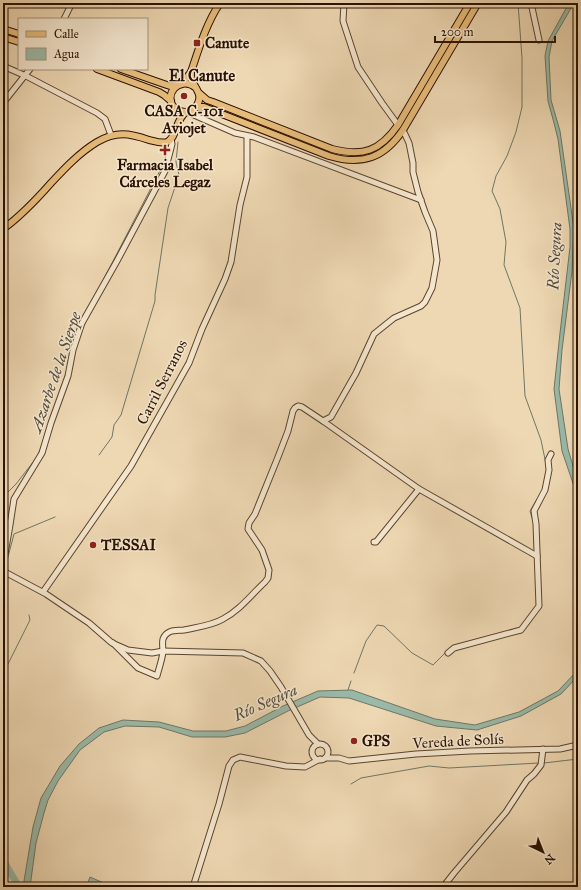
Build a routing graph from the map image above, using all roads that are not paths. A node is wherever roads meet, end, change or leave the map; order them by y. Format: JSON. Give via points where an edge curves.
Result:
{"nodes":[{"id":1,"x":72,"y":3,"type":"edge"},
{"id":2,"x":220,"y":3,"type":"edge"},
{"id":3,"x":344,"y":3,"type":"edge"},
{"id":4,"x":470,"y":3,"type":"edge"},
{"id":5,"x":478,"y":3,"type":"edge"},
{"id":6,"x":531,"y":3,"type":"edge"},
{"id":7,"x":64,"y":18,"type":"edge"},
{"id":8,"x":3,"y":29,"type":"edge"},
{"id":9,"x":18,"y":34,"type":"edge"},
{"id":10,"x":3,"y":37,"type":"edge"},
{"id":11,"x":539,"y":40,"type":"dead end"},
{"id":12,"x":18,"y":42,"type":"edge"},
{"id":13,"x":3,"y":66,"type":"edge"},
{"id":14,"x":29,"y":70,"type":"edge"},
{"id":15,"x":100,"y":70,"type":"edge"},
{"id":16,"x":124,"y":70,"type":"edge"},
{"id":17,"x":191,"y":72,"type":"junction"},
{"id":18,"x":26,"y":76,"type":"junction"},
{"id":19,"x":179,"y":84,"type":"junction"},
{"id":20,"x":197,"y":90,"type":"junction"},
{"id":21,"x":171,"y":101,"type":"junction"},
{"id":22,"x":3,"y":103,"type":"edge"},
{"id":23,"x":174,"y":107,"type":"junction"},
{"id":24,"x":196,"y":107,"type":"junction"},
{"id":25,"x":186,"y":112,"type":"junction"},
{"id":26,"x":398,"y":125,"type":"junction"},
{"id":27,"x":176,"y":126,"type":"junction"},
{"id":28,"x":403,"y":130,"type":"junction"},
{"id":29,"x":111,"y":135,"type":"junction"},
{"id":30,"x":247,"y":136,"type":"junction"},
{"id":31,"x":171,"y":139,"type":"junction"},
{"id":32,"x":421,"y":200,"type":"junction"},
{"id":33,"x":3,"y":229,"type":"edge"},
{"id":34,"x":323,"y":421,"type":"junction"},
{"id":35,"x":551,"y":454,"type":"dead end"},
{"id":36,"x":419,"y":489,"type":"junction"},
{"id":37,"x":374,"y":542,"type":"dead end"},
{"id":38,"x":537,"y":556,"type":"junction"},
{"id":39,"x":3,"y":558,"type":"edge"},
{"id":40,"x":3,"y":571,"type":"edge"},
{"id":41,"x":43,"y":592,"type":"junction"},
{"id":42,"x":113,"y":643,"type":"junction"},
{"id":43,"x":163,"y":651,"type":"junction"},
{"id":44,"x":448,"y":653,"type":"dead end"},
{"id":45,"x":309,"y":735,"type":"junction"},
{"id":46,"x":318,"y":744,"type":"junction"},
{"id":47,"x":578,"y":745,"type":"edge"},
{"id":48,"x":312,"y":748,"type":"junction"},
{"id":49,"x":543,"y":749,"type":"junction"},
{"id":50,"x":328,"y":751,"type":"junction"},
{"id":51,"x":313,"y":756,"type":"junction"},
{"id":52,"x":339,"y":758,"type":"junction"},
{"id":53,"x":322,"y":759,"type":"junction"},
{"id":54,"x":305,"y":767,"type":"junction"},
{"id":55,"x":193,"y":887,"type":"edge"},
{"id":56,"x":444,"y":887,"type":"edge"}],
"edges":[{"from":1,"to":7,"type":"street"},
{"from":2,"to":17,"type":"main road","via":[[206,29]]},
{"from":3,"to":26,"type":"street","via":[[343,21],[358,67]]},
{"from":4,"to":26,"type":"main road"},
{"from":5,"to":28,"type":"main road"},
{"from":6,"to":11,"type":"street"},
{"from":8,"to":9,"type":"main road"},
{"from":10,"to":12,"type":"main road"},
{"from":13,"to":18,"type":"street"},
{"from":14,"to":18,"type":"street"},
{"from":15,"to":21,"type":"main road","via":[[159,92]]},
{"from":16,"to":19,"type":"main road","via":[[170,86]]},
{"from":17,"to":19,"type":"main road"},
{"from":17,"to":20,"type":"main road","via":[[191,79]]},
{"from":18,"to":22,"type":"street"},
{"from":18,"to":29,"type":"street","via":[[97,113],[105,119]]},
{"from":19,"to":20,"type":"main road","via":[[193,85]]},
{"from":19,"to":21,"type":"main road","via":[[170,96]]},
{"from":20,"to":24,"type":"main road","via":[[199,100]]},
{"from":20,"to":26,"type":"main road","via":[[207,100],[342,151],[358,153],[374,148],[387,139]]},
{"from":21,"to":23,"type":"main road"},
{"from":23,"to":25,"type":"main road"},
{"from":23,"to":27,"type":"main road"},
{"from":24,"to":25,"type":"main road"},
{"from":24,"to":28,"type":"main road","via":[[204,107],[329,156],[348,160],[376,155],[392,144]]},
{"from":25,"to":27,"type":"main road"},
{"from":25,"to":30,"type":"street"},
{"from":27,"to":31,"type":"main road"},
{"from":28,"to":32,"type":"street","via":[[409,143],[412,172]]},
{"from":29,"to":31,"type":"main road","via":[[129,134],[161,143]]},
{"from":29,"to":33,"type":"main road","via":[[80,154]]},
{"from":30,"to":32,"type":"street"},
{"from":30,"to":41,"type":"street","name":"Carril Serranos","via":[[247,177],[231,262],[189,363],[131,466]]},
{"from":31,"to":39,"type":"street","via":[[165,171],[82,323],[68,376],[42,453],[14,499]]},
{"from":32,"to":34,"type":"street","via":[[433,232],[437,260],[432,288],[421,306],[394,318],[374,334],[356,373],[331,416]]},
{"from":34,"to":36,"type":"street"},
{"from":34,"to":43,"type":"street","via":[[302,407],[295,408],[278,457],[249,523],[248,529],[262,550],[269,570],[268,578],[243,604],[222,620],[200,627],[173,630],[167,634],[163,640]]},
{"from":35,"to":38,"type":"street","via":[[548,460],[546,490],[534,511]]},
{"from":36,"to":37,"type":"street"},
{"from":36,"to":38,"type":"street"},
{"from":38,"to":44,"type":"street","via":[[539,606],[521,630],[454,648]]},
{"from":40,"to":41,"type":"street"},
{"from":41,"to":42,"type":"street","via":[[89,623]]},
{"from":42,"to":43,"type":"street","via":[[128,650],[152,653]]},
{"from":42,"to":43,"type":"street","via":[[138,668],[158,676]]},
{"from":43,"to":45,"type":"street","via":[[243,653],[261,661],[281,687]]},
{"from":45,"to":46,"type":"street"},
{"from":45,"to":48,"type":"street"},
{"from":46,"to":48,"type":"street"},
{"from":46,"to":50,"type":"street","via":[[324,745]]},
{"from":47,"to":49,"type":"street","name":"Vereda de Solís","via":[[560,750]]},
{"from":48,"to":51,"type":"street"},
{"from":49,"to":52,"type":"street","name":"Vereda de Solís","via":[[470,751],[349,761]]},
{"from":49,"to":56,"type":"street","via":[[541,765]]},
{"from":50,"to":52,"type":"street","name":"Vereda de Solís"},
{"from":50,"to":53,"type":"street"},
{"from":51,"to":53,"type":"street"},
{"from":51,"to":54,"type":"street"},
{"from":52,"to":53,"type":"street","name":"Vereda de Solís"},
{"from":53,"to":54,"type":"street"},
{"from":54,"to":55,"type":"street","via":[[240,757],[234,760],[229,766],[220,804]]}]}
